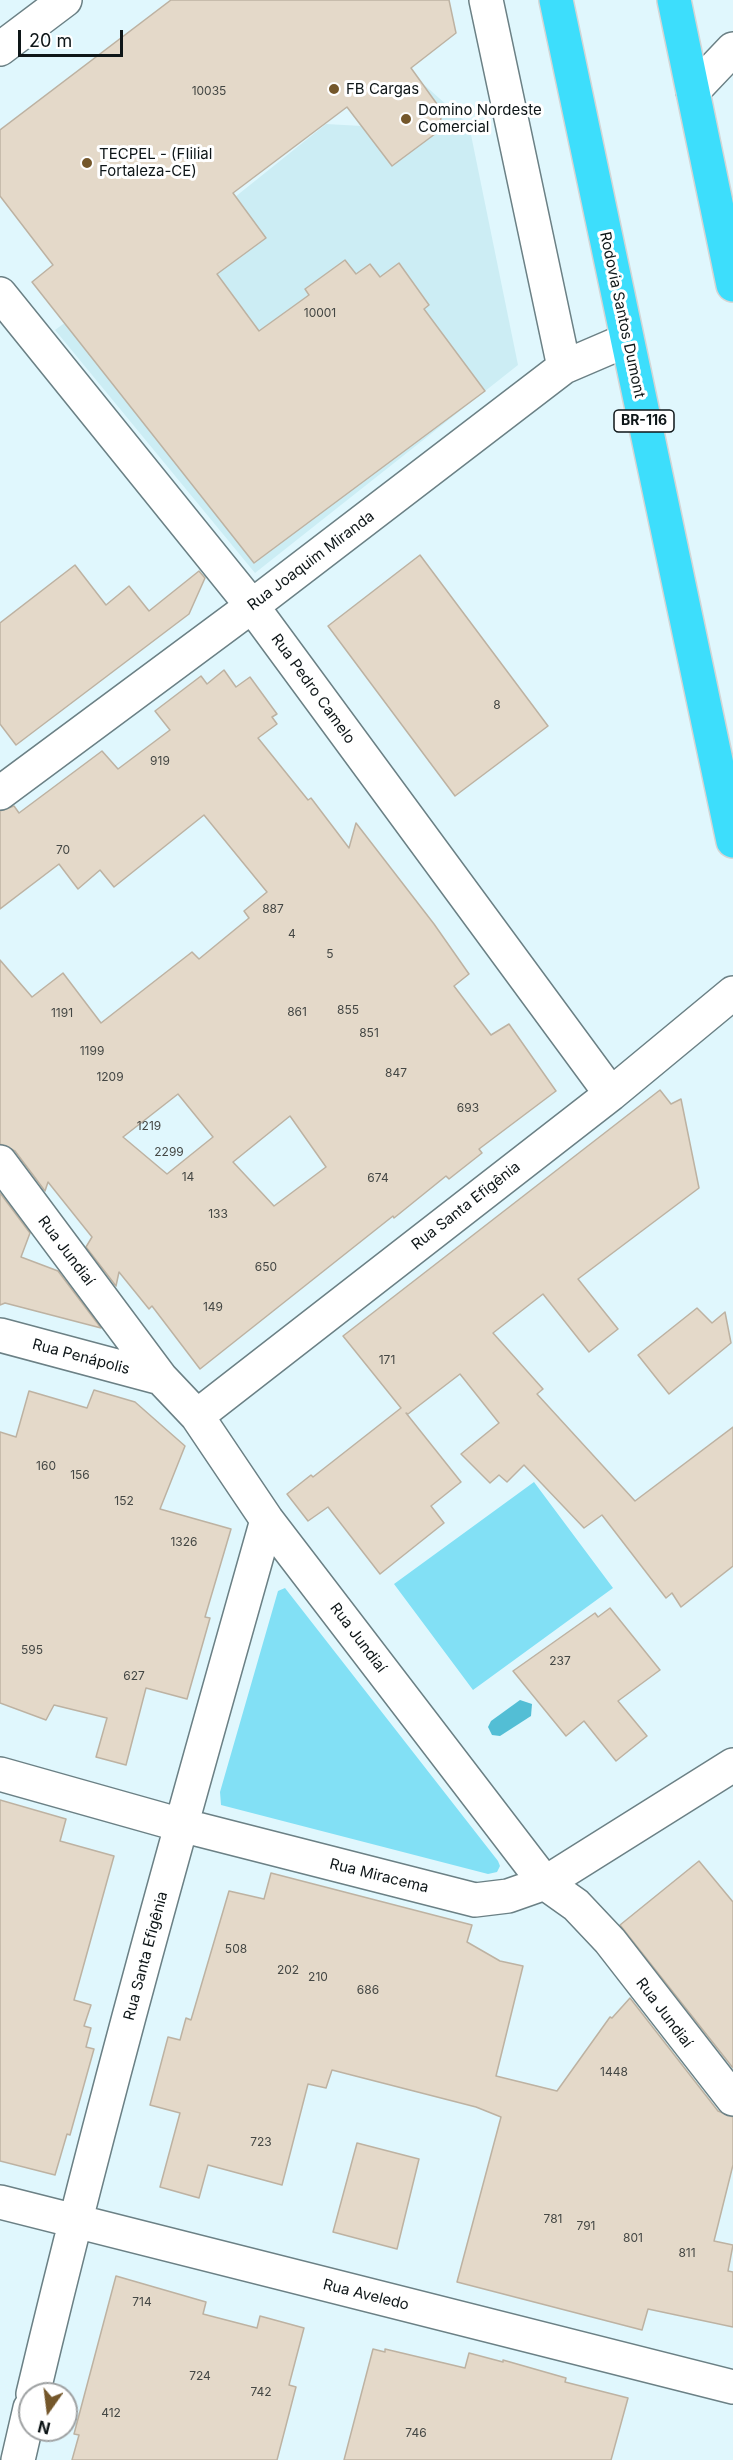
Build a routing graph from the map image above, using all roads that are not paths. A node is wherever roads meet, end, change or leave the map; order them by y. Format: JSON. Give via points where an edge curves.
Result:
{"nodes":[{"id":1,"x":65,"y":0,"type":"edge"},
{"id":2,"x":486,"y":0,"type":"edge"},
{"id":3,"x":556,"y":0,"type":"edge"},
{"id":4,"x":674,"y":0,"type":"edge"},
{"id":5,"x":0,"y":49,"type":"edge"},
{"id":6,"x":733,"y":50,"type":"edge"},
{"id":7,"x":693,"y":91,"type":"junction"},
{"id":8,"x":727,"y":223,"type":"edge"},
{"id":9,"x":733,"y":285,"type":"edge"},
{"id":10,"x":0,"y":294,"type":"edge"},
{"id":11,"x":627,"y":340,"type":"junction"},
{"id":12,"x":564,"y":366,"type":"junction"},
{"id":13,"x":252,"y":606,"type":"junction"},
{"id":14,"x":0,"y":793,"type":"edge"},
{"id":15,"x":733,"y":841,"type":"edge"},
{"id":16,"x":733,"y":993,"type":"edge"},
{"id":17,"x":611,"y":1094,"type":"junction"},
{"id":18,"x":0,"y":1162,"type":"edge"},
{"id":19,"x":0,"y":1335,"type":"edge"},
{"id":20,"x":161,"y":1378,"type":"junction"},
{"id":21,"x":197,"y":1416,"type":"junction"},
{"id":22,"x":267,"y":1520,"type":"junction"},
{"id":23,"x":733,"y":1765,"type":"edge"},
{"id":24,"x":0,"y":1774,"type":"edge"},
{"id":25,"x":181,"y":1825,"type":"junction"},
{"id":26,"x":545,"y":1883,"type":"junction"},
{"id":27,"x":733,"y":2099,"type":"edge"},
{"id":28,"x":0,"y":2202,"type":"edge"},
{"id":29,"x":74,"y":2222,"type":"junction"},
{"id":30,"x":36,"y":2382,"type":"edge"},
{"id":31,"x":733,"y":2387,"type":"edge"},
{"id":32,"x":22,"y":2442,"type":"edge"},
{"id":33,"x":18,"y":2460,"type":"edge"}],
"edges":[{"from":1,"to":5,"type":"street"},
{"from":2,"to":12,"type":"street"},
{"from":3,"to":11,"type":"highway","name":"Rodovia Santos Dumont","number":"BR-116"},
{"from":4,"to":7,"type":"highway"},
{"from":6,"to":7,"type":"street"},
{"from":7,"to":8,"type":"highway"},
{"from":8,"to":9,"type":"highway"},
{"from":10,"to":13,"type":"street","name":"Rua Pedro Camelo"},
{"from":11,"to":12,"type":"street","name":"Rua Joaquim Miranda"},
{"from":11,"to":15,"type":"highway","name":"Rodovia Santos Dumont","number":"BR-116"},
{"from":12,"to":13,"type":"street","name":"Rua Joaquim Miranda"},
{"from":13,"to":14,"type":"street","name":"Rua Joaquim Miranda"},
{"from":13,"to":17,"type":"street","name":"Rua Pedro Camelo"},
{"from":16,"to":17,"type":"street","name":"Rua Santa Efigênia"},
{"from":17,"to":21,"type":"street","name":"Rua Santa Efigênia"},
{"from":18,"to":20,"type":"street","name":"Rua Jundiaí"},
{"from":19,"to":20,"type":"street","name":"Rua Penápolis"},
{"from":20,"to":21,"type":"street","name":"Rua Jundiaí"},
{"from":21,"to":22,"type":"street","name":"Rua Jundiaí"},
{"from":22,"to":25,"type":"street","name":"Rua Santa Efigênia"},
{"from":22,"to":26,"type":"street","name":"Rua Jundiaí"},
{"from":23,"to":26,"type":"street","name":"Rua Miracema"},
{"from":24,"to":25,"type":"street","name":"Rua Miracema"},
{"from":25,"to":26,"type":"street","name":"Rua Miracema","via":[[476,1900],[508,1896]]},
{"from":25,"to":29,"type":"street","name":"Rua Santa Efigênia"},
{"from":26,"to":27,"type":"street","name":"Rua Jundiaí","via":[[576,1905],[610,1941]]},
{"from":28,"to":29,"type":"street","name":"Rua Aveledo"},
{"from":29,"to":30,"type":"street","name":"Rua Santa Efigênia"},
{"from":29,"to":31,"type":"street","name":"Rua Aveledo"},
{"from":32,"to":33,"type":"street"}]}
